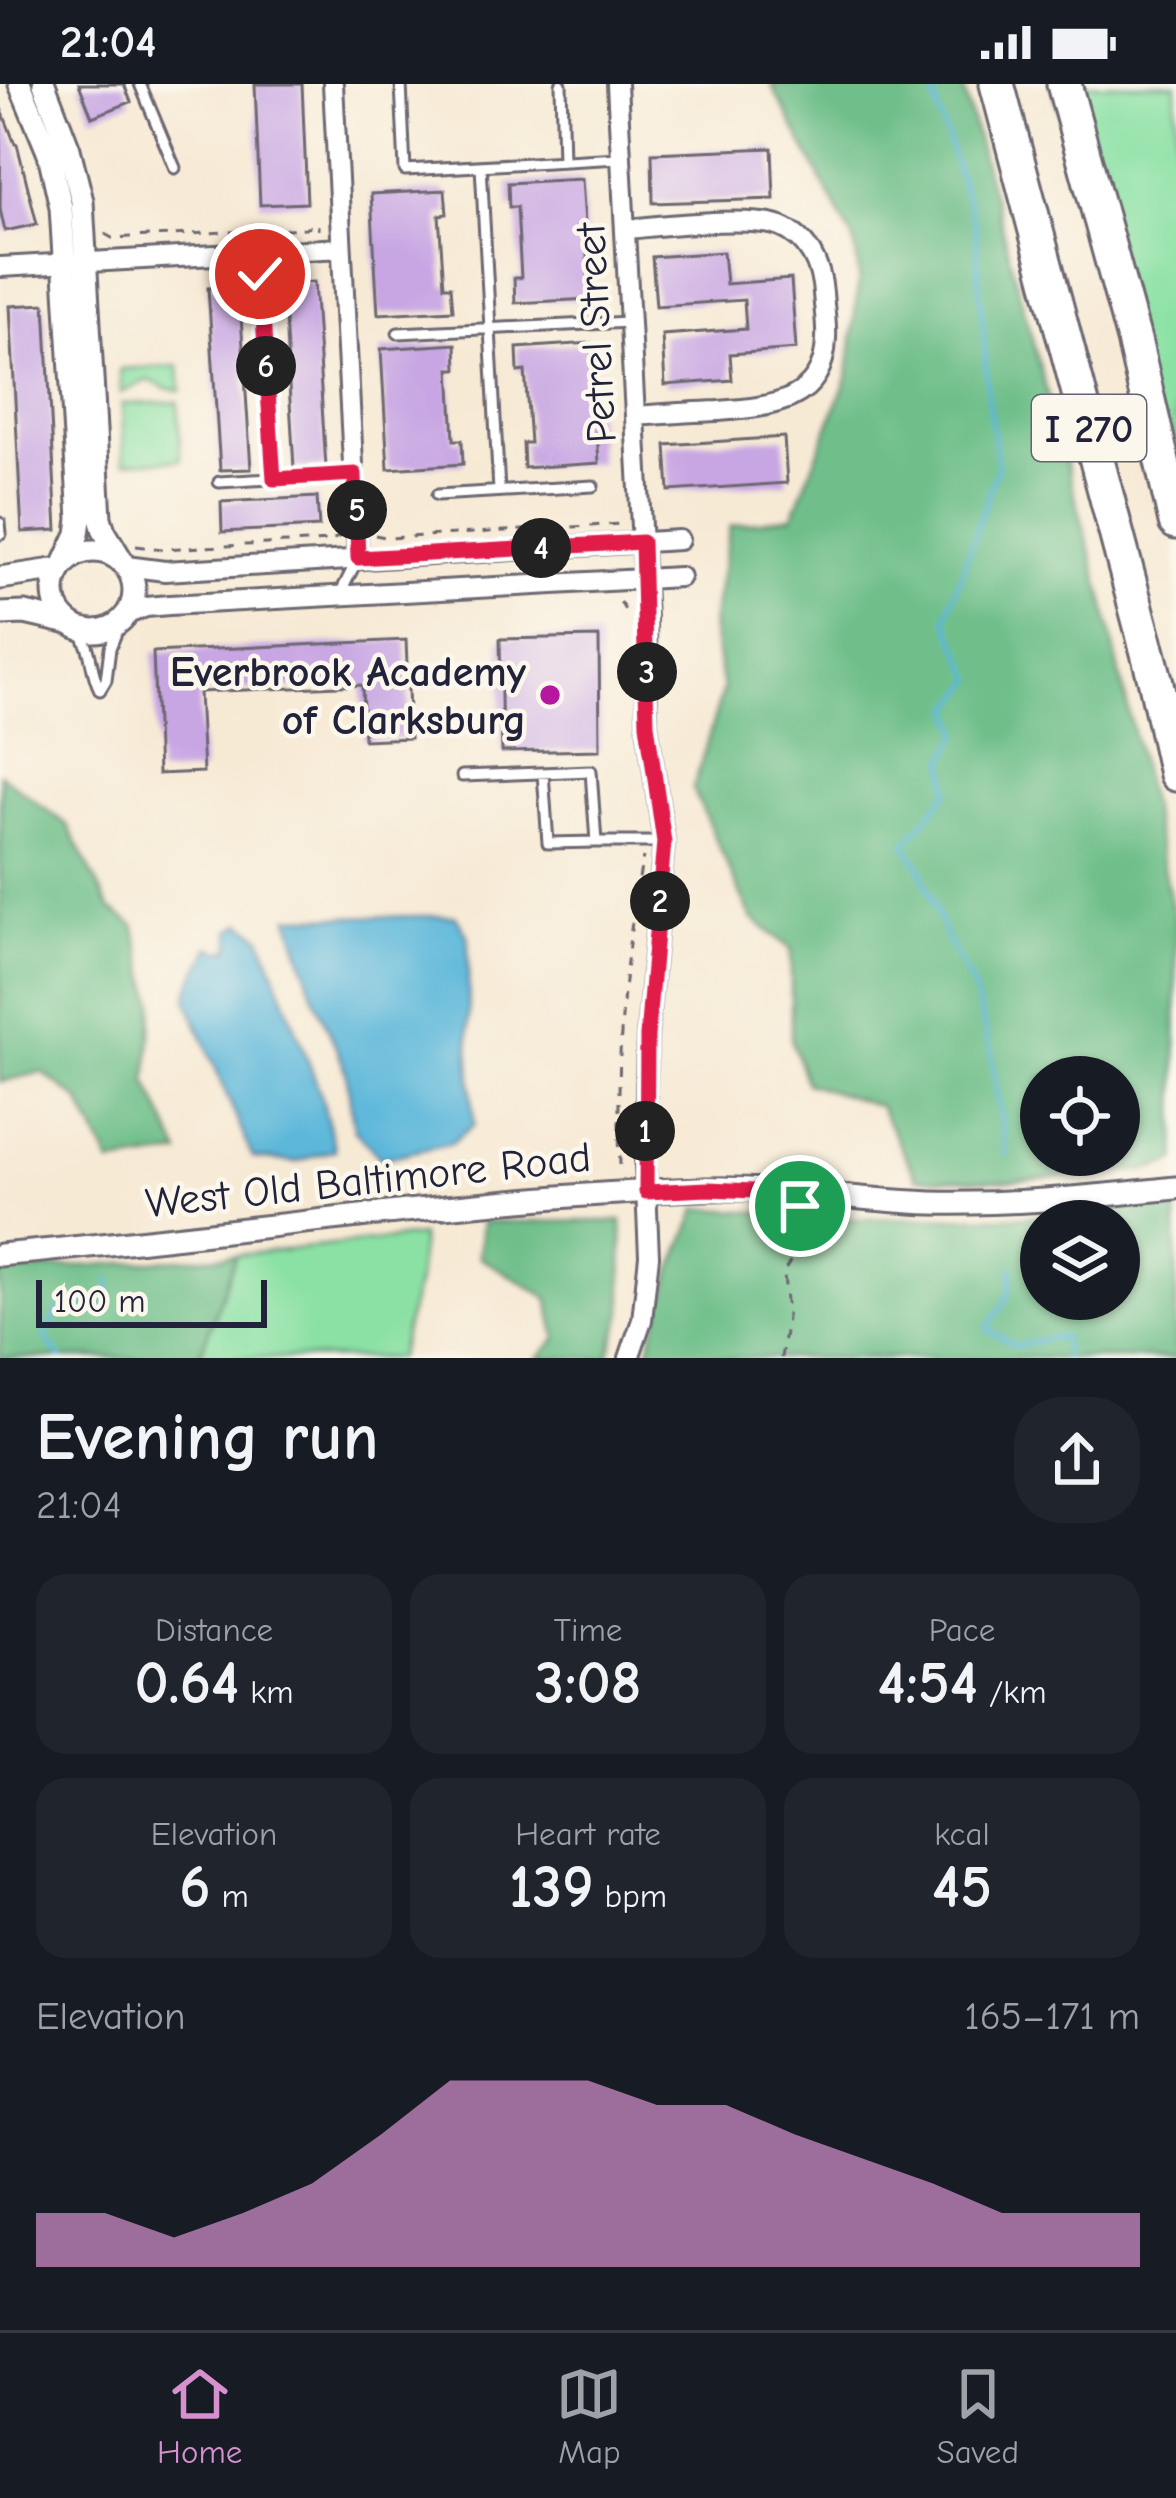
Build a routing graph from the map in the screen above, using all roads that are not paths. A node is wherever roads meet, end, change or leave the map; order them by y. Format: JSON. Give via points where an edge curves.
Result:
{"nodes":[{"id":1,"x":20,"y":84,"type":"edge"},
{"id":2,"x":44,"y":84,"type":"edge"},
{"id":3,"x":140,"y":84,"type":"edge"},
{"id":4,"x":332,"y":84,"type":"edge"},
{"id":5,"x":401,"y":84,"type":"edge"},
{"id":6,"x":561,"y":84,"type":"edge"},
{"id":7,"x":617,"y":84,"type":"edge"},
{"id":8,"x":997,"y":84,"type":"edge"},
{"id":9,"x":1064,"y":84,"type":"edge"},
{"id":10,"x":621,"y":158,"type":"junction"},
{"id":11,"x":563,"y":161,"type":"junction"},
{"id":12,"x":481,"y":166,"type":"junction"},
{"id":13,"x":175,"y":168,"type":"dead end"},
{"id":14,"x":625,"y":229,"type":"junction"},
{"id":15,"x":341,"y":248,"type":"junction"},
{"id":16,"x":259,"y":252,"type":"junction"},
{"id":17,"x":77,"y":263,"type":"junction"},
{"id":18,"x":0,"y":267,"type":"edge"},
{"id":19,"x":630,"y":322,"type":"junction"},
{"id":20,"x":490,"y":328,"type":"junction"},
{"id":21,"x":398,"y":333,"type":"dead end"},
{"id":22,"x":635,"y":416,"type":"junction"},
{"id":23,"x":355,"y":474,"type":"junction"},
{"id":24,"x":274,"y":479,"type":"junction"},
{"id":25,"x":219,"y":482,"type":"dead end"},
{"id":26,"x":592,"y":486,"type":"dead end"},
{"id":27,"x":499,"y":491,"type":"junction"},
{"id":28,"x":437,"y":494,"type":"dead end"},
{"id":29,"x":0,"y":523,"type":"edge"},
{"id":30,"x":1176,"y":523,"type":"edge"},
{"id":31,"x":641,"y":532,"type":"junction"},
{"id":32,"x":1,"y":534,"type":"edge"},
{"id":33,"x":680,"y":540,"type":"dead end"},
{"id":34,"x":125,"y":555,"type":"junction"},
{"id":35,"x":358,"y":558,"type":"junction"},
{"id":36,"x":62,"y":566,"type":"junction"},
{"id":37,"x":680,"y":577,"type":"dead end"},
{"id":38,"x":0,"y":578,"type":"edge"},
{"id":39,"x":644,"y":579,"type":"junction"},
{"id":40,"x":340,"y":594,"type":"junction"},
{"id":41,"x":0,"y":614,"type":"edge"},
{"id":42,"x":124,"y":618,"type":"junction"},
{"id":43,"x":73,"y":625,"type":"junction"},
{"id":44,"x":543,"y":773,"type":"junction"},
{"id":45,"x":1176,"y":774,"type":"edge"},
{"id":46,"x":462,"y":776,"type":"dead end"},
{"id":47,"x":596,"y":842,"type":"junction"},
{"id":48,"x":664,"y":842,"type":"junction"},
{"id":49,"x":1176,"y":1188,"type":"edge"},
{"id":50,"x":646,"y":1192,"type":"junction"},
{"id":51,"x":0,"y":1255,"type":"edge"},
{"id":52,"x":629,"y":1358,"type":"edge"}],
"edges":[{"from":1,"to":17,"type":"street","via":[[49,154]]},
{"from":2,"to":17,"type":"street","via":[[82,201]]},
{"from":3,"to":13,"type":"lane"},
{"from":4,"to":15,"type":"street"},
{"from":5,"to":12,"type":"lane","via":[[405,170]]},
{"from":6,"to":11,"type":"lane"},
{"from":7,"to":10,"type":"street","name":"Petrel Street"},
{"from":8,"to":45,"type":"highway","number":"I 270"},
{"from":9,"to":30,"type":"highway","number":"I 270"},
{"from":10,"to":11,"type":"lane"},
{"from":10,"to":14,"type":"street","name":"Petrel Street"},
{"from":11,"to":12,"type":"lane"},
{"from":12,"to":20,"type":"lane"},
{"from":14,"to":19,"type":"street","name":"Petrel Street"},
{"from":14,"to":22,"type":"street","via":[[759,221],[794,234],[817,262],[826,341],[814,379],[783,403]]},
{"from":15,"to":16,"type":"street"},
{"from":15,"to":23,"type":"street"},
{"from":16,"to":17,"type":"street"},
{"from":16,"to":24,"type":"lane"},
{"from":17,"to":18,"type":"street"},
{"from":17,"to":34,"type":"street","via":[[100,518]]},
{"from":17,"to":36,"type":"street","via":[[80,519]]},
{"from":19,"to":20,"type":"lane"},
{"from":19,"to":22,"type":"street","name":"Petrel Street"},
{"from":20,"to":21,"type":"lane"},
{"from":20,"to":27,"type":"lane"},
{"from":22,"to":31,"type":"street","name":"Petrel Street"},
{"from":23,"to":24,"type":"lane"},
{"from":23,"to":35,"type":"street"},
{"from":24,"to":25,"type":"lane"},
{"from":26,"to":27,"type":"lane"},
{"from":27,"to":28,"type":"lane"},
{"from":29,"to":32,"type":"lane"},
{"from":31,"to":33,"type":"street"},
{"from":31,"to":35,"type":"street"},
{"from":31,"to":39,"type":"street","name":"Petrel Street"},
{"from":34,"to":35,"type":"street","via":[[165,571]]},
{"from":34,"to":36,"type":"street","via":[[87,551]]},
{"from":34,"to":42,"type":"street","via":[[135,590]]},
{"from":35,"to":40,"type":"lane"},
{"from":36,"to":38,"type":"street"},
{"from":36,"to":43,"type":"street","via":[[53,592]]},
{"from":37,"to":39,"type":"street"},
{"from":39,"to":40,"type":"street"},
{"from":39,"to":48,"type":"street","name":"Petrel Street","via":[[647,724]]},
{"from":40,"to":42,"type":"street","via":[[169,604]]},
{"from":41,"to":43,"type":"street"},
{"from":42,"to":43,"type":"street","via":[[100,631]]},
{"from":42,"to":43,"type":"lane","via":[[100,690],[90,646]]},
{"from":44,"to":46,"type":"lane"},
{"from":44,"to":47,"type":"lane","via":[[548,843]]},
{"from":44,"to":47,"type":"lane","via":[[591,771]]},
{"from":47,"to":48,"type":"lane"},
{"from":48,"to":50,"type":"street","name":"Petrel Street","via":[[647,1036]]},
{"from":49,"to":50,"type":"street","name":"West Old Baltimore Road","via":[[932,1203]]},
{"from":50,"to":51,"type":"street","name":"West Old Baltimore Road"},
{"from":50,"to":52,"type":"street","name":"Petrel Street","via":[[646,1290]]}]}
